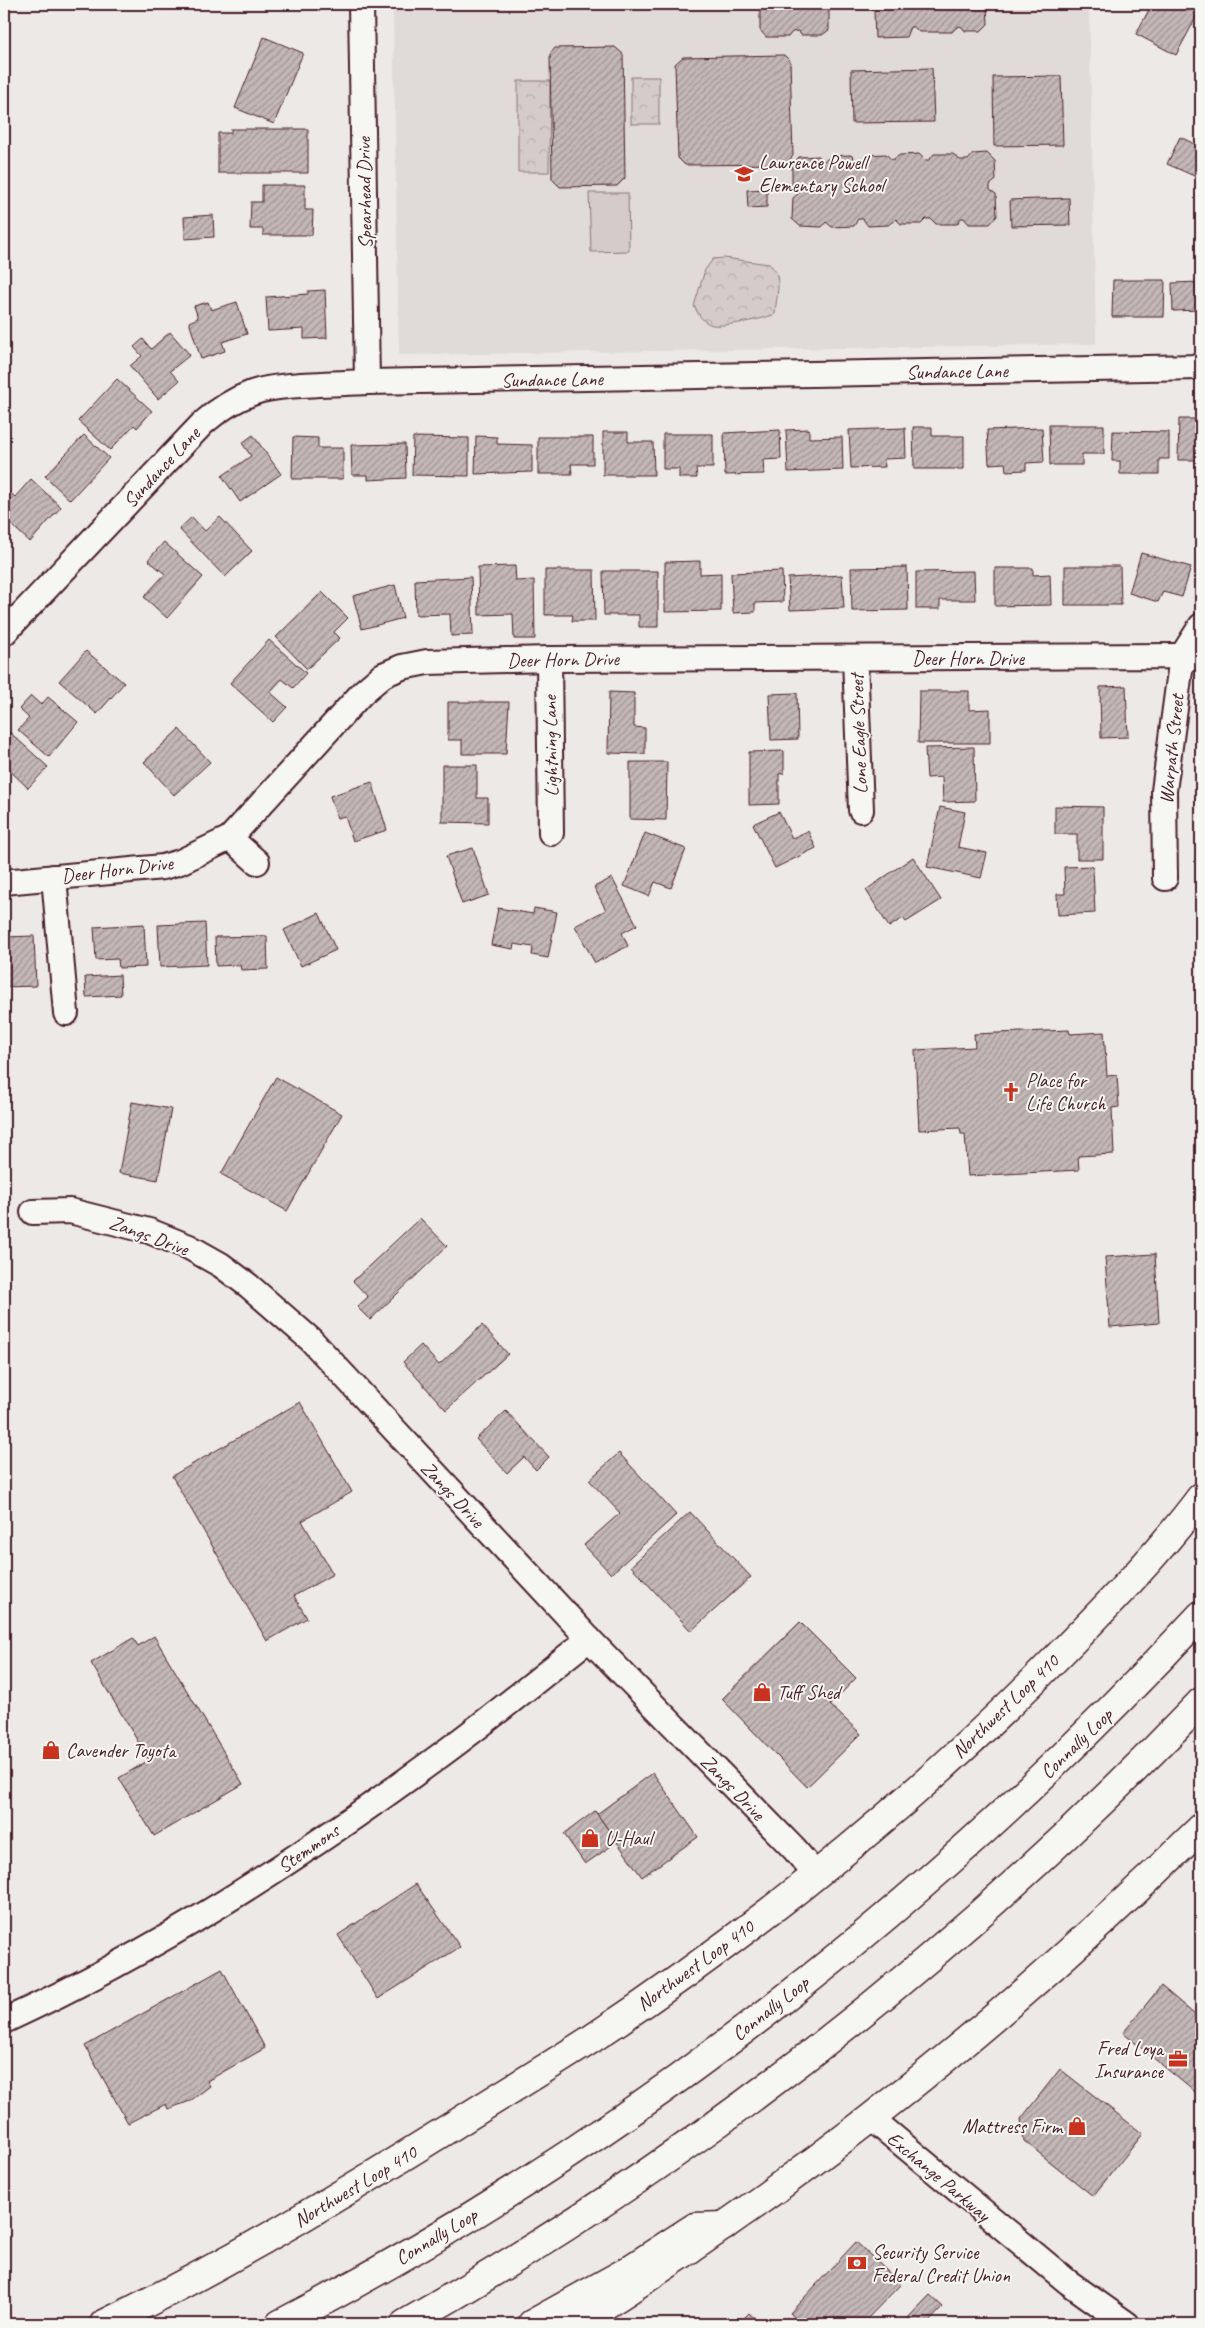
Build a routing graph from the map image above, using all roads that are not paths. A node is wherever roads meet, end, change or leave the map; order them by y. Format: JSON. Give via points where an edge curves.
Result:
{"nodes":[{"id":1,"x":361,"y":4,"type":"edge"},
{"id":2,"x":1201,"y":367,"type":"edge"},
{"id":3,"x":368,"y":382,"type":"junction"},
{"id":4,"x":1201,"y":626,"type":"edge"},
{"id":5,"x":4,"y":633,"type":"edge"},
{"id":6,"x":1192,"y":658,"type":"edge"},
{"id":7,"x":549,"y":659,"type":"junction"},
{"id":8,"x":855,"y":659,"type":"junction"},
{"id":9,"x":861,"y":810,"type":"dead end"},
{"id":10,"x":551,"y":833,"type":"dead end"},
{"id":11,"x":230,"y":838,"type":"junction"},
{"id":12,"x":257,"y":862,"type":"dead end"},
{"id":13,"x":54,"y":877,"type":"junction"},
{"id":14,"x":1165,"y":878,"type":"dead end"},
{"id":15,"x":4,"y":882,"type":"edge"},
{"id":16,"x":66,"y":1014,"type":"dead end"},
{"id":17,"x":33,"y":1212,"type":"dead end"},
{"id":18,"x":1201,"y":1497,"type":"edge"},
{"id":19,"x":1201,"y":1615,"type":"edge"},
{"id":20,"x":589,"y":1639,"type":"junction"},
{"id":21,"x":1201,"y":1702,"type":"edge"},
{"id":22,"x":1201,"y":1828,"type":"edge"},
{"id":23,"x":815,"y":1874,"type":"junction"},
{"id":24,"x":4,"y":2020,"type":"edge"},
{"id":25,"x":871,"y":2118,"type":"junction"},
{"id":26,"x":724,"y":2226,"type":"junction"},
{"id":27,"x":104,"y":2324,"type":"edge"},
{"id":28,"x":280,"y":2324,"type":"edge"},
{"id":29,"x":405,"y":2324,"type":"edge"},
{"id":30,"x":532,"y":2324,"type":"edge"},
{"id":31,"x":575,"y":2324,"type":"edge"},
{"id":32,"x":1125,"y":2324,"type":"edge"}],
"edges":[{"from":1,"to":3,"type":"street","name":"Spearhead Drive"},
{"from":2,"to":3,"type":"street","name":"Sundance Lane"},
{"from":3,"to":5,"type":"street","name":"Sundance Lane","via":[[253,392],[221,407]]},
{"from":4,"to":6,"type":"street","name":"Warpath Street"},
{"from":6,"to":8,"type":"street","name":"Deer Horn Drive"},
{"from":6,"to":14,"type":"street","name":"Warpath Street","via":[[1164,792]]},
{"from":7,"to":8,"type":"street","name":"Deer Horn Drive"},
{"from":7,"to":10,"type":"street","name":"Lightning Lane"},
{"from":7,"to":11,"type":"street","name":"Deer Horn Drive","via":[[427,662],[383,675],[363,692]]},
{"from":8,"to":9,"type":"street","name":"Lone Eagle Street"},
{"from":11,"to":12,"type":"street"},
{"from":11,"to":13,"type":"street","name":"Deer Horn Drive","via":[[163,867]]},
{"from":13,"to":15,"type":"street","name":"Deer Horn Drive"},
{"from":13,"to":16,"type":"street"},
{"from":17,"to":20,"type":"street","name":"Zangs Drive","via":[[70,1211],[149,1231],[213,1261],[249,1286],[311,1340]]},
{"from":18,"to":23,"type":"main road","name":"Northwest Loop 410","via":[[1107,1608],[1032,1682],[910,1797]]},
{"from":19,"to":28,"type":"main road","name":"Connally Loop","via":[[1094,1726],[994,1821],[898,1906],[784,1998],[697,2064],[546,2168],[390,2264]]},
{"from":20,"to":23,"type":"street","name":"Zangs Drive"},
{"from":20,"to":24,"type":"street","name":"Stemmons","via":[[435,1760],[253,1885],[175,1932]]},
{"from":21,"to":29,"type":"main road","via":[[1042,1858],[960,1932],[840,2030],[649,2171],[551,2236]]},
{"from":22,"to":25,"type":"main road","via":[[1045,1974]]},
{"from":23,"to":27,"type":"main road","name":"Northwest Loop 410","via":[[742,1933],[588,2041],[284,2229]]},
{"from":25,"to":26,"type":"main road"},
{"from":25,"to":32,"type":"street","name":"Exchange Parkway","via":[[1068,2282]]},
{"from":26,"to":30,"type":"main road","via":[[695,2227]]},
{"from":26,"to":31,"type":"main road"}]}
